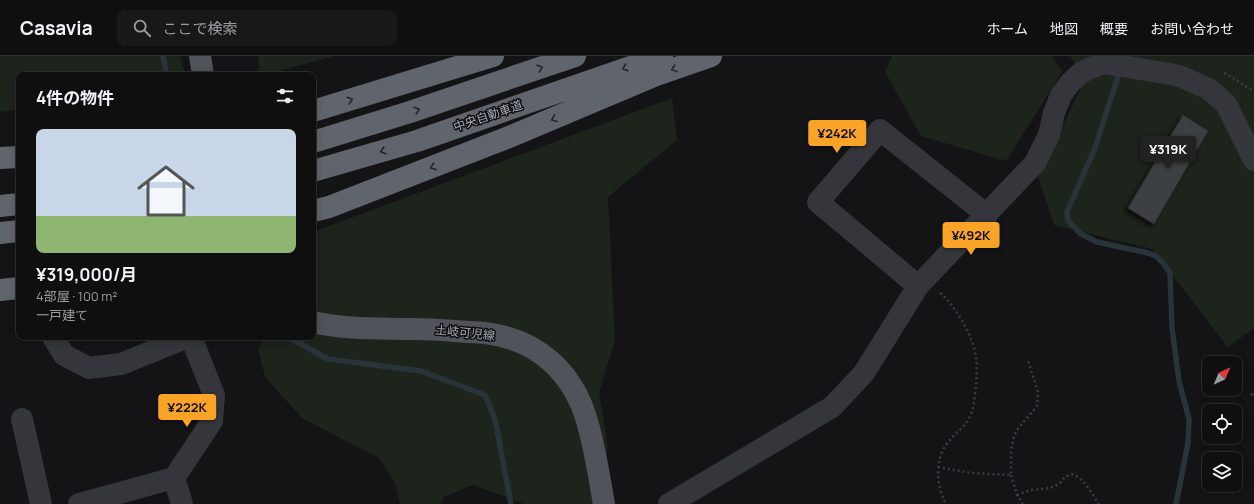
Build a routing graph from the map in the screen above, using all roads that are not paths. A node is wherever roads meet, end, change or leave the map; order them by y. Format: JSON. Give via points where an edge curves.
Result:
{"nodes":[{"id":1,"x":200,"y":56,"type":"edge"},
{"id":2,"x":493,"y":56,"type":"edge"},
{"id":3,"x":575,"y":56,"type":"edge"},
{"id":4,"x":662,"y":56,"type":"edge"},
{"id":5,"x":711,"y":56,"type":"edge"},
{"id":6,"x":202,"y":72,"type":"edge"},
{"id":7,"x":316,"y":110,"type":"edge"},
{"id":8,"x":316,"y":141,"type":"edge"},
{"id":9,"x":16,"y":157,"type":"edge"},
{"id":10,"x":0,"y":158,"type":"edge"},
{"id":11,"x":1254,"y":160,"type":"edge"},
{"id":12,"x":316,"y":170,"type":"edge"},
{"id":13,"x":16,"y":204,"type":"edge"},
{"id":14,"x":0,"y":206,"type":"edge"},
{"id":15,"x":321,"y":209,"type":"edge"},
{"id":16,"x":987,"y":215,"type":"junction"},
{"id":17,"x":16,"y":231,"type":"edge"},
{"id":18,"x":0,"y":233,"type":"edge"},
{"id":19,"x":921,"y":283,"type":"junction"},
{"id":20,"x":16,"y":288,"type":"edge"},
{"id":21,"x":0,"y":290,"type":"edge"},
{"id":22,"x":316,"y":323,"type":"edge"},
{"id":23,"x":55,"y":340,"type":"edge"},
{"id":24,"x":181,"y":340,"type":"edge"},
{"id":25,"x":192,"y":340,"type":"edge"},
{"id":26,"x":22,"y":419,"type":"dead end"},
{"id":27,"x":174,"y":478,"type":"junction"},
{"id":28,"x":41,"y":504,"type":"edge"},
{"id":29,"x":79,"y":504,"type":"edge"},
{"id":30,"x":182,"y":504,"type":"edge"},
{"id":31,"x":604,"y":504,"type":"edge"},
{"id":32,"x":669,"y":504,"type":"edge"}],
"edges":[{"from":1,"to":6,"type":"main road"},
{"from":7,"to":2,"type":"highway","one_way":true},
{"from":8,"to":3,"type":"highway","one_way":true},
{"from":4,"to":12,"type":"highway","name":"中央自動車道","one_way":true,"via":[[417,141]]},
{"from":5,"to":15,"type":"highway","one_way":true,"via":[[656,75],[509,137]]},
{"from":9,"to":10,"type":"highway"},
{"from":11,"to":16,"type":"street","via":[[1226,104],[1209,88],[1171,74],[1103,63],[1082,72],[1070,83],[1061,95],[1049,135],[1035,163]]},
{"from":13,"to":14,"type":"highway"},
{"from":16,"to":19,"type":"street"},
{"from":16,"to":19,"type":"street","via":[[880,130],[818,202]]},
{"from":17,"to":18,"type":"highway"},
{"from":19,"to":32,"type":"street","via":[[864,373],[832,407]]},
{"from":20,"to":21,"type":"highway"},
{"from":22,"to":31,"type":"main road","name":"土岐可児線","via":[[358,328],[487,334],[534,348],[565,375],[577,395],[587,420]]},
{"from":23,"to":24,"type":"street","via":[[64,355],[89,368],[121,364]]},
{"from":25,"to":27,"type":"street","via":[[214,395],[212,421]]},
{"from":26,"to":28,"type":"street"},
{"from":27,"to":29,"type":"street"},
{"from":27,"to":30,"type":"street"}]}
